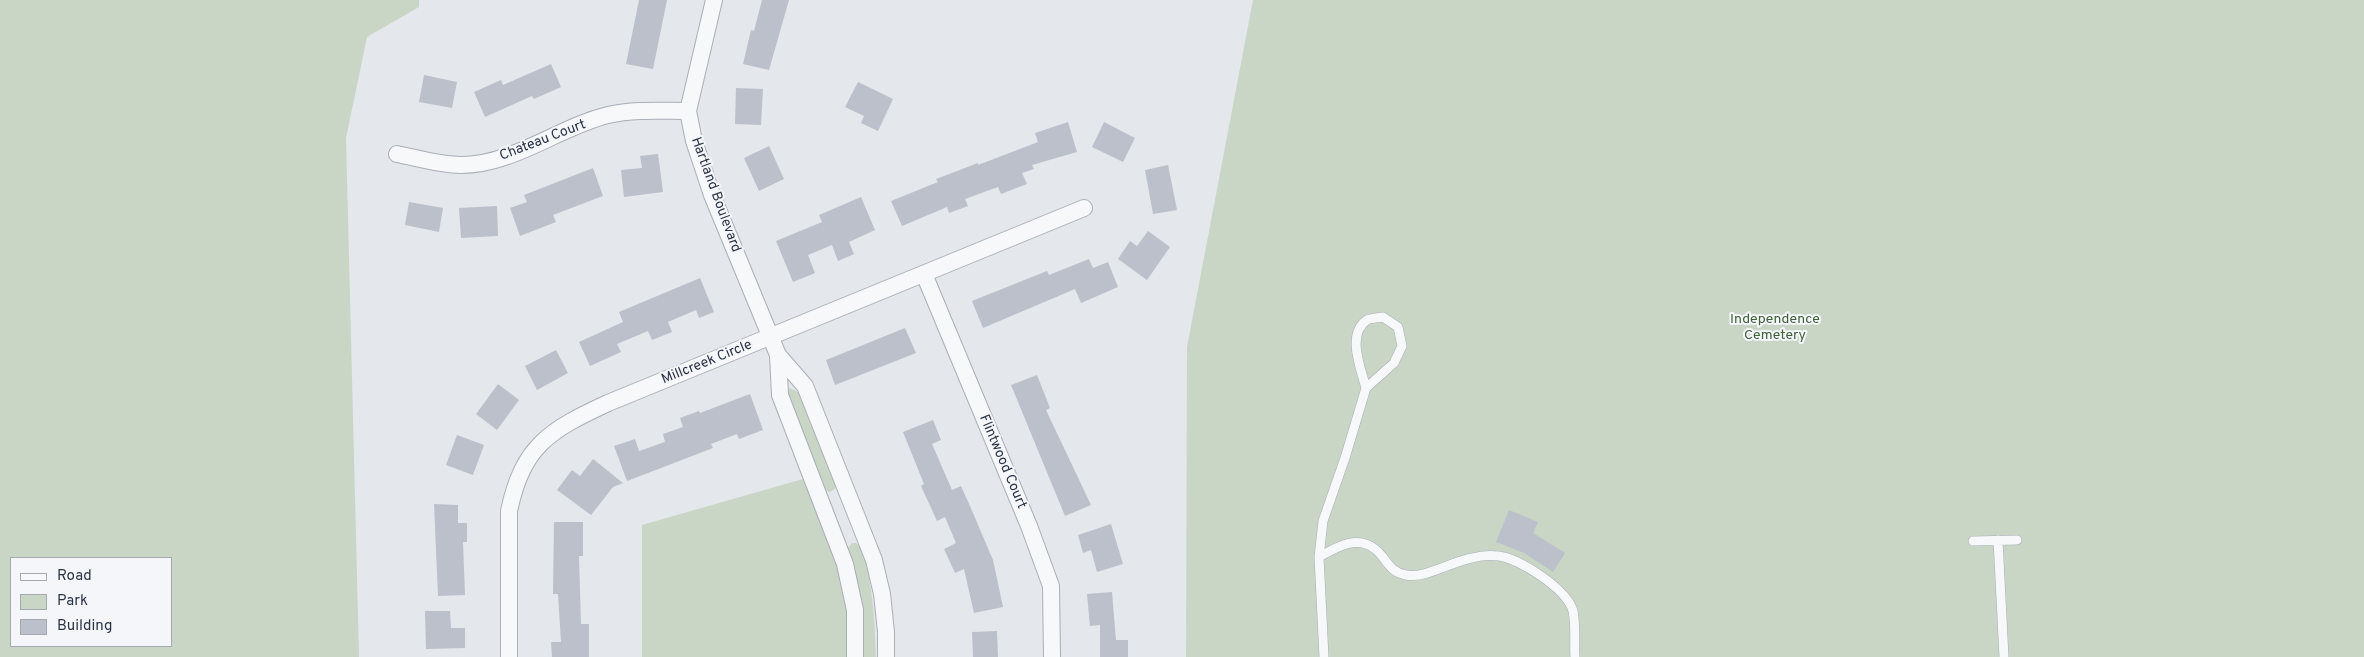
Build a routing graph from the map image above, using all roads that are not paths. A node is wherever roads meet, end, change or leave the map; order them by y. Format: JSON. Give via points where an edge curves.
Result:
{"nodes":[{"id":1,"x":714,"y":0,"type":"edge"},
{"id":2,"x":688,"y":111,"type":"junction"},
{"id":3,"x":397,"y":154,"type":"dead end"},
{"id":4,"x":1084,"y":208,"type":"dead end"},
{"id":5,"x":924,"y":274,"type":"junction"},
{"id":6,"x":771,"y":337,"type":"junction"},
{"id":7,"x":778,"y":355,"type":"junction"},
{"id":8,"x":1366,"y":388,"type":"junction"},
{"id":9,"x":1998,"y":540,"type":"junction"},
{"id":10,"x":2016,"y":540,"type":"dead end"},
{"id":11,"x":1974,"y":541,"type":"dead end"},
{"id":12,"x":1318,"y":557,"type":"junction"},
{"id":13,"x":509,"y":657,"type":"edge"},
{"id":14,"x":855,"y":657,"type":"edge"},
{"id":15,"x":886,"y":657,"type":"edge"},
{"id":16,"x":1052,"y":657,"type":"edge"},
{"id":17,"x":1324,"y":657,"type":"edge"},
{"id":18,"x":1574,"y":657,"type":"edge"},
{"id":19,"x":2004,"y":657,"type":"edge"}],
"edges":[{"from":1,"to":2,"type":"street","name":"Hartland Boulevard"},
{"from":2,"to":3,"type":"street","name":"Chateau Court","via":[[608,115],[480,163],[460,165]]},
{"from":2,"to":6,"type":"street","name":"Hartland Boulevard","via":[[712,195]]},
{"from":4,"to":5,"type":"street","name":"Millcreek Circle"},
{"from":5,"to":6,"type":"street","name":"Millcreek Circle"},
{"from":5,"to":16,"type":"street","name":"Flintwood Court","via":[[1051,586]]},
{"from":6,"to":7,"type":"street","name":"Hartland Boulevard"},
{"from":6,"to":13,"type":"street","name":"Millcreek Circle","via":[[608,403],[564,424],[544,440],[523,466],[509,511]]},
{"from":7,"to":14,"type":"street","name":"Hartland Boulevard","via":[[780,395],[845,564],[855,610]]},
{"from":7,"to":15,"type":"street","name":"Hartland Boulevard","via":[[805,386],[874,560],[882,594]]},
{"from":8,"to":8,"type":"lane","via":[[1355,344],[1360,328],[1368,320],[1383,317],[1398,327],[1402,346],[1394,363]]},
{"from":8,"to":12,"type":"lane","via":[[1324,521]]},
{"from":9,"to":10,"type":"lane"},
{"from":9,"to":11,"type":"lane"},
{"from":9,"to":19,"type":"lane"},
{"from":12,"to":17,"type":"lane"},
{"from":12,"to":18,"type":"lane","via":[[1344,542],[1361,544],[1375,549],[1383,561],[1407,576],[1420,575],[1471,558],[1499,556],[1529,569],[1561,592],[1573,610]]}]}
